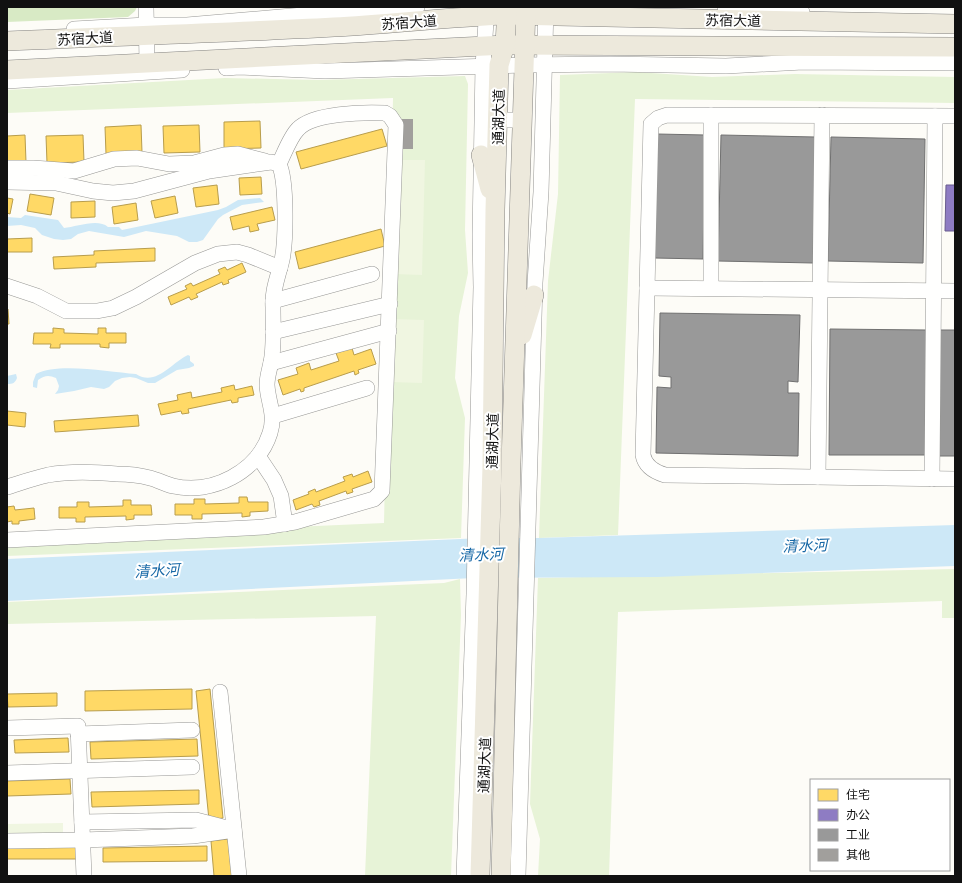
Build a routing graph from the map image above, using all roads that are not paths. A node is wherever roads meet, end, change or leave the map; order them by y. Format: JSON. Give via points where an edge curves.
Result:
{"nodes":[{"id":1,"x":146,"y":7,"type":"edge"},
{"id":2,"x":417,"y":7,"type":"edge"},
{"id":3,"x":725,"y":7,"type":"edge"},
{"id":4,"x":506,"y":11,"type":"edge"},
{"id":5,"x":526,"y":11,"type":"edge"},
{"id":6,"x":487,"y":12,"type":"edge"},
{"id":7,"x":546,"y":12,"type":"edge"},
{"id":8,"x":955,"y":15,"type":"edge"},
{"id":9,"x":955,"y":24,"type":"edge"},
{"id":10,"x":146,"y":30,"type":"junction"},
{"id":11,"x":7,"y":33,"type":"edge"},
{"id":12,"x":7,"y":41,"type":"edge"},
{"id":13,"x":505,"y":45,"type":"junction"},
{"id":14,"x":525,"y":45,"type":"junction"},
{"id":15,"x":544,"y":45,"type":"junction"},
{"id":16,"x":484,"y":46,"type":"junction"},
{"id":17,"x":955,"y":47,"type":"edge"},
{"id":18,"x":147,"y":63,"type":"junction"},
{"id":19,"x":955,"y":63,"type":"edge"},
{"id":20,"x":524,"y":64,"type":"junction"},
{"id":21,"x":543,"y":64,"type":"junction"},
{"id":22,"x":491,"y":65,"type":"junction"},
{"id":23,"x":7,"y":70,"type":"edge"},
{"id":24,"x":7,"y":81,"type":"edge"},
{"id":25,"x":711,"y":115,"type":"junction"},
{"id":26,"x":822,"y":115,"type":"junction"},
{"id":27,"x":935,"y":116,"type":"junction"},
{"id":28,"x":955,"y":116,"type":"edge"},
{"id":29,"x":498,"y":120,"type":"junction"},
{"id":30,"x":522,"y":120,"type":"junction"},
{"id":31,"x":481,"y":155,"type":"junction"},
{"id":32,"x":275,"y":163,"type":"junction"},
{"id":33,"x":7,"y":168,"type":"edge"},
{"id":34,"x":7,"y":182,"type":"edge"},
{"id":35,"x":496,"y":210,"type":"junction"},
{"id":36,"x":280,"y":268,"type":"junction"},
{"id":37,"x":372,"y":274,"type":"dead end"},
{"id":38,"x":7,"y":286,"type":"edge"},
{"id":39,"x":647,"y":288,"type":"junction"},
{"id":40,"x":710,"y":288,"type":"junction"},
{"id":41,"x":820,"y":289,"type":"junction"},
{"id":42,"x":934,"y":290,"type":"junction"},
{"id":43,"x":955,"y":291,"type":"edge"},
{"id":44,"x":534,"y":295,"type":"junction"},
{"id":45,"x":272,"y":300,"type":"junction"},
{"id":46,"x":390,"y":304,"type":"junction"},
{"id":47,"x":389,"y":331,"type":"junction"},
{"id":48,"x":273,"y":332,"type":"junction"},
{"id":49,"x":514,"y":357,"type":"junction"},
{"id":50,"x":271,"y":363,"type":"junction"},
{"id":51,"x":366,"y":388,"type":"dead end"},
{"id":52,"x":273,"y":416,"type":"junction"},
{"id":53,"x":258,"y":456,"type":"junction"},
{"id":54,"x":484,"y":467,"type":"junction"},
{"id":55,"x":818,"y":477,"type":"junction"},
{"id":56,"x":932,"y":478,"type":"junction"},
{"id":57,"x":955,"y":479,"type":"edge"},
{"id":58,"x":7,"y":487,"type":"edge"},
{"id":59,"x":285,"y":524,"type":"junction"},
{"id":60,"x":7,"y":540,"type":"edge"},
{"id":61,"x":517,"y":590,"type":"junction"},
{"id":62,"x":220,"y":692,"type":"dead end"},
{"id":63,"x":7,"y":728,"type":"edge"},
{"id":64,"x":192,"y":730,"type":"dead end"},
{"id":65,"x":78,"y":734,"type":"junction"},
{"id":66,"x":192,"y":767,"type":"dead end"},
{"id":67,"x":80,"y":770,"type":"junction"},
{"id":68,"x":7,"y":773,"type":"edge"},
{"id":69,"x":82,"y":822,"type":"junction"},
{"id":70,"x":234,"y":830,"type":"junction"},
{"id":71,"x":83,"y":840,"type":"junction"},
{"id":72,"x":7,"y":841,"type":"edge"},
{"id":73,"x":476,"y":875,"type":"edge"},
{"id":74,"x":84,"y":876,"type":"edge"},
{"id":75,"x":239,"y":876,"type":"edge"},
{"id":76,"x":501,"y":876,"type":"edge"},
{"id":77,"x":518,"y":876,"type":"edge"}],
"edges":[{"from":1,"to":10,"type":"street"},
{"from":2,"to":10,"type":"street"},
{"from":3,"to":8,"type":"street","via":[[813,13]]},
{"from":4,"to":5,"type":"main road","name":"苏宿大道"},
{"from":4,"to":6,"type":"main road","name":"苏宿大道"},
{"from":4,"to":13,"type":"main road","name":"通湖大道"},
{"from":5,"to":7,"type":"main road","name":"苏宿大道"},
{"from":5,"to":14,"type":"main road","name":"通湖大道"},
{"from":6,"to":10,"type":"main road","name":"苏宿大道","via":[[373,25],[211,34]]},
{"from":6,"to":16,"type":"street"},
{"from":7,"to":9,"type":"main road","name":"苏宿大道"},
{"from":7,"to":15,"type":"street"},
{"from":10,"to":11,"type":"street"},
{"from":10,"to":12,"type":"main road","name":"苏宿大道"},
{"from":10,"to":18,"type":"street"},
{"from":13,"to":14,"type":"main road","name":"苏宿大道"},
{"from":13,"to":16,"type":"main road","name":"苏宿大道"},
{"from":13,"to":22,"type":"main road","name":"通湖大道"},
{"from":14,"to":15,"type":"main road","name":"苏宿大道"},
{"from":14,"to":20,"type":"main road","name":"通湖大道"},
{"from":15,"to":17,"type":"main road","name":"苏宿大道"},
{"from":15,"to":21,"type":"street"},
{"from":16,"to":18,"type":"main road","name":"苏宿大道"},
{"from":16,"to":22,"type":"street"},
{"from":18,"to":23,"type":"main road","name":"苏宿大道"},
{"from":19,"to":21,"type":"street","via":[[803,62],[726,66]]},
{"from":20,"to":21,"type":"street"},
{"from":20,"to":22,"type":"street"},
{"from":20,"to":30,"type":"main road","name":"通湖大道"},
{"from":21,"to":44,"type":"street","via":[[541,192]]},
{"from":22,"to":24,"type":"street","via":[[325,71],[239,67]]},
{"from":22,"to":29,"type":"main road","name":"通湖大道"},
{"from":22,"to":31,"type":"street"},
{"from":25,"to":26,"type":"street"},
{"from":25,"to":39,"type":"street","via":[[667,115],[651,124]]},
{"from":25,"to":40,"type":"street"},
{"from":26,"to":27,"type":"street"},
{"from":26,"to":41,"type":"street"},
{"from":27,"to":28,"type":"street"},
{"from":27,"to":42,"type":"street"},
{"from":29,"to":30,"type":"street"},
{"from":29,"to":35,"type":"main road","name":"通湖大道"},
{"from":30,"to":49,"type":"main road","name":"通湖大道"},
{"from":31,"to":35,"type":"main road"},
{"from":31,"to":54,"type":"street"},
{"from":32,"to":33,"type":"street","via":[[238,154],[194,163],[169,164],[136,158],[114,159],[74,172]]},
{"from":32,"to":34,"type":"street","via":[[210,171],[134,191],[113,193],[56,183]]},
{"from":32,"to":36,"type":"street","via":[[281,170],[284,194],[285,244]]},
{"from":32,"to":46,"type":"street","via":[[298,128],[310,121],[350,114],[385,113],[390,116],[396,125]]},
{"from":35,"to":54,"type":"main road","name":"通湖大道"},
{"from":36,"to":38,"type":"street","via":[[237,252],[218,254],[195,263],[113,308],[97,311],[66,311],[37,296]]},
{"from":36,"to":45,"type":"street"},
{"from":37,"to":45,"type":"street"},
{"from":39,"to":40,"type":"street"},
{"from":39,"to":55,"type":"street","via":[[644,461],[657,473],[665,475]]},
{"from":40,"to":41,"type":"street"},
{"from":41,"to":42,"type":"street"},
{"from":41,"to":55,"type":"street"},
{"from":42,"to":43,"type":"street"},
{"from":42,"to":56,"type":"street"},
{"from":44,"to":49,"type":"main road"},
{"from":44,"to":61,"type":"street","via":[[528,514]]},
{"from":45,"to":48,"type":"street"},
{"from":46,"to":47,"type":"street"},
{"from":46,"to":48,"type":"street"},
{"from":47,"to":50,"type":"street"},
{"from":47,"to":59,"type":"street","via":[[382,491],[374,499]]},
{"from":48,"to":50,"type":"street"},
{"from":49,"to":61,"type":"main road","name":"通湖大道","via":[[511,463]]},
{"from":50,"to":52,"type":"street","via":[[267,386]]},
{"from":51,"to":52,"type":"street"},
{"from":52,"to":53,"type":"street","via":[[271,432]]},
{"from":53,"to":58,"type":"street","via":[[230,479],[204,487],[173,486],[135,475],[80,472],[47,475]]},
{"from":53,"to":59,"type":"street","via":[[281,496]]},
{"from":54,"to":73,"type":"main road","name":"通湖大道"},
{"from":55,"to":56,"type":"street"},
{"from":56,"to":57,"type":"street"},
{"from":59,"to":60,"type":"street"},
{"from":61,"to":76,"type":"main road","name":"通湖大道"},
{"from":61,"to":77,"type":"street"},
{"from":62,"to":70,"type":"street"},
{"from":63,"to":65,"type":"street","via":[[78,726]]},
{"from":64,"to":65,"type":"street"},
{"from":65,"to":67,"type":"street"},
{"from":66,"to":67,"type":"street"},
{"from":67,"to":68,"type":"street"},
{"from":67,"to":69,"type":"street"},
{"from":69,"to":70,"type":"street","via":[[196,820]]},
{"from":69,"to":71,"type":"street"},
{"from":70,"to":71,"type":"street","via":[[193,836]]},
{"from":70,"to":75,"type":"street"},
{"from":71,"to":72,"type":"street"},
{"from":71,"to":74,"type":"street"}]}
